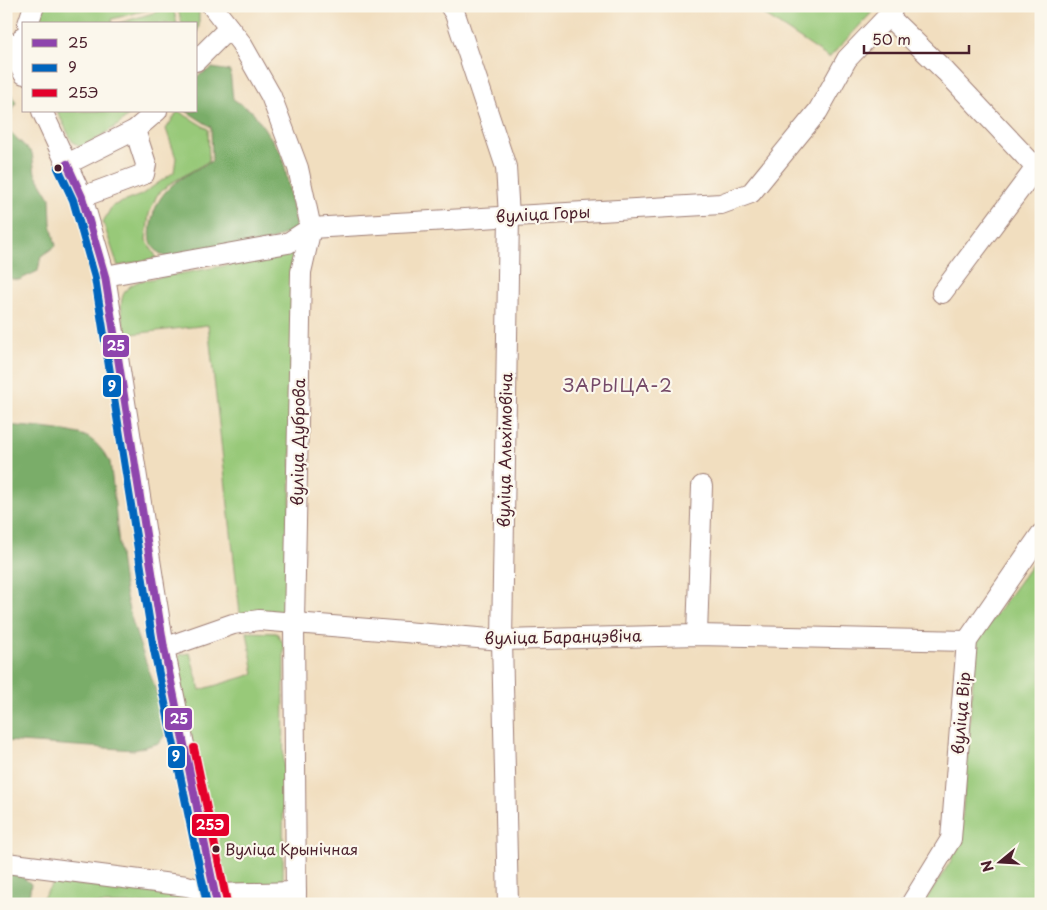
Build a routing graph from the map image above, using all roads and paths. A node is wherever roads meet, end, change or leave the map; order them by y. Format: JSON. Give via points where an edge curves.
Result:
{"nodes":[{"id":1,"x":34,"y":6,"type":"edge"},
{"id":2,"x":212,"y":6,"type":"edge"},
{"id":3,"x":450,"y":6,"type":"edge"},
{"id":4,"x":892,"y":10,"type":"edge"},
{"id":5,"x":29,"y":22,"type":"edge"},
{"id":6,"x":229,"y":28,"type":"junction"},
{"id":7,"x":22,"y":38,"type":"edge"},
{"id":8,"x":10,"y":48,"type":"edge"},
{"id":9,"x":198,"y":59,"type":"edge"},
{"id":10,"x":22,"y":70,"type":"edge"},
{"id":11,"x":42,"y":112,"type":"edge"},
{"id":12,"x":156,"y":112,"type":"edge"},
{"id":13,"x":135,"y":130,"type":"junction"},
{"id":14,"x":67,"y":164,"type":"junction"},
{"id":15,"x":1039,"y":167,"type":"edge"},
{"id":16,"x":82,"y":197,"type":"junction"},
{"id":17,"x":509,"y":216,"type":"junction"},
{"id":18,"x":311,"y":228,"type":"junction"},
{"id":19,"x":105,"y":276,"type":"junction"},
{"id":20,"x":942,"y":293,"type":"dead end"},
{"id":21,"x":702,"y":486,"type":"dead end"},
{"id":22,"x":1041,"y":534,"type":"edge"},
{"id":23,"x":294,"y":622,"type":"junction"},
{"id":24,"x":697,"y":634,"type":"junction"},
{"id":25,"x":502,"y":640,"type":"junction"},
{"id":26,"x":967,"y":641,"type":"junction"},
{"id":27,"x":164,"y":648,"type":"junction"},
{"id":28,"x":6,"y":863,"type":"edge"},
{"id":29,"x":296,"y":898,"type":"edge"},
{"id":30,"x":216,"y":899,"type":"edge"},
{"id":31,"x":508,"y":904,"type":"edge"},
{"id":32,"x":912,"y":904,"type":"edge"}],
"edges":[{"from":1,"to":5,"type":"street"},
{"from":2,"to":6,"type":"street","name":"вуліца Дуброва"},
{"from":3,"to":17,"type":"street","name":"вуліца Альхімовіча","via":[[506,167]]},
{"from":4,"to":15,"type":"street","via":[[946,72]]},
{"from":4,"to":17,"type":"street","name":"вуліца Горы","via":[[846,59],[818,112],[752,193],[721,204]]},
{"from":6,"to":9,"type":"street"},
{"from":6,"to":18,"type":"street","name":"вуліца Дуброва","via":[[271,96],[298,168]]},
{"from":7,"to":8,"type":"street"},
{"from":8,"to":10,"type":"street"},
{"from":11,"to":14,"type":"street"},
{"from":12,"to":13,"type":"street"},
{"from":13,"to":14,"type":"street"},
{"from":13,"to":16,"type":"street","via":[[146,164],[144,174]]},
{"from":14,"to":16,"type":"street"},
{"from":15,"to":20,"type":"street"},
{"from":16,"to":19,"type":"street"},
{"from":17,"to":18,"type":"street","name":"вуліца Горы"},
{"from":17,"to":25,"type":"street","name":"вуліца Альхімовіча"},
{"from":18,"to":19,"type":"street","name":"вуліца Горы","via":[[288,243]]},
{"from":18,"to":23,"type":"street","name":"вуліца Дуброва","via":[[301,272]]},
{"from":19,"to":27,"type":"street"},
{"from":21,"to":24,"type":"street"},
{"from":22,"to":26,"type":"street"},
{"from":23,"to":25,"type":"street","name":"вуліца Баранцэвіча"},
{"from":23,"to":27,"type":"street","name":"вуліца Баранцэвіча","via":[[259,620],[233,624]]},
{"from":23,"to":29,"type":"street","name":"вуліца Дуброва"},
{"from":24,"to":25,"type":"street","name":"вуліца Баранцэвіча"},
{"from":24,"to":26,"type":"street","name":"вуліца Баранцэвіча"},
{"from":25,"to":31,"type":"street","name":"вуліца Альхімовіча"},
{"from":26,"to":32,"type":"street","name":"вуліца Вір","via":[[951,840]]},
{"from":27,"to":30,"type":"street"},
{"from":28,"to":30,"type":"street","via":[[186,886]]},
{"from":29,"to":30,"type":"street"}]}
